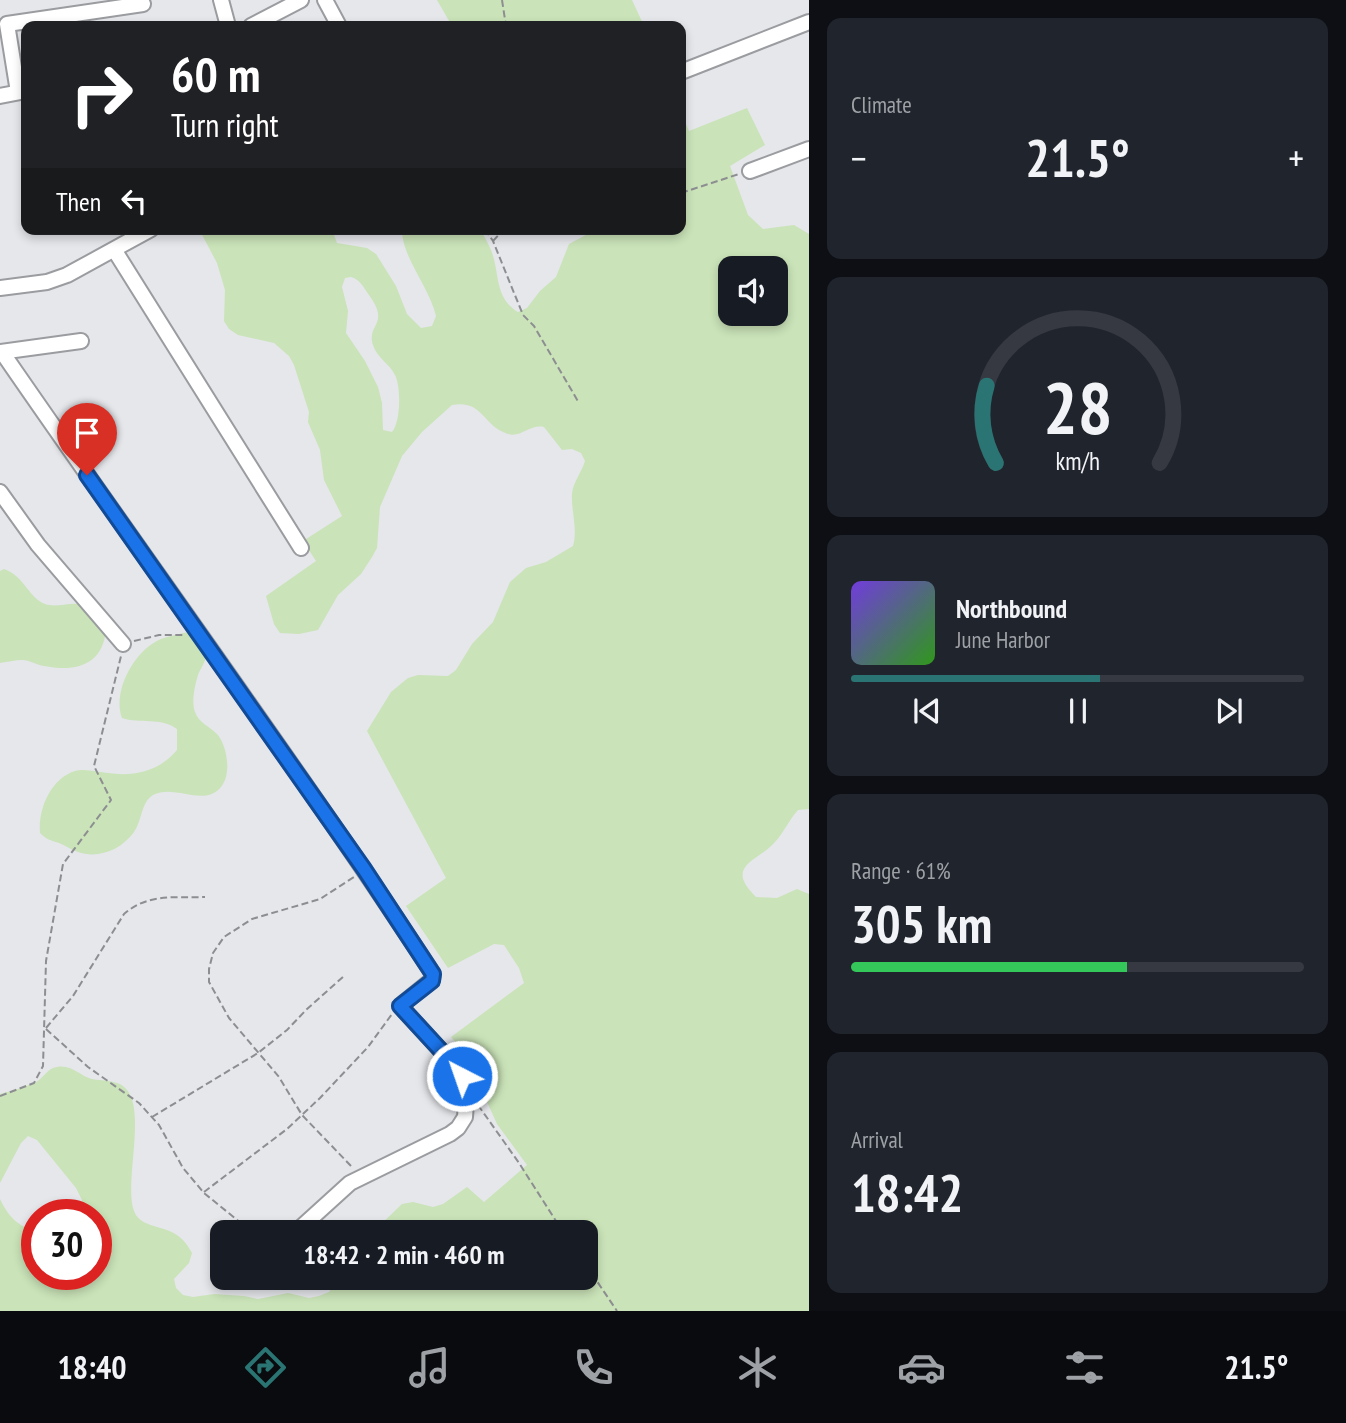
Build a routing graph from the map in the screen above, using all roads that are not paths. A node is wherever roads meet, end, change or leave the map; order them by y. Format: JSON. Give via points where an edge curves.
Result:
{"nodes":[{"id":1,"x":222,"y":0,"type":"edge"},
{"id":2,"x":301,"y":0,"type":"edge"},
{"id":3,"x":325,"y":0,"type":"edge"},
{"id":4,"x":143,"y":4,"type":"dead end"},
{"id":5,"x":28,"y":21,"type":"edge"},
{"id":6,"x":227,"y":21,"type":"edge"},
{"id":7,"x":261,"y":21,"type":"edge"},
{"id":8,"x":336,"y":21,"type":"edge"},
{"id":9,"x":21,"y":22,"type":"edge"},
{"id":10,"x":809,"y":22,"type":"edge"},
{"id":11,"x":686,"y":70,"type":"edge"},
{"id":12,"x":21,"y":87,"type":"edge"},
{"id":13,"x":21,"y":92,"type":"edge"},
{"id":14,"x":0,"y":96,"type":"edge"},
{"id":15,"x":809,"y":149,"type":"edge"},
{"id":16,"x":750,"y":171,"type":"road end"},
{"id":17,"x":141,"y":235,"type":"edge"},
{"id":18,"x":115,"y":251,"type":"junction"},
{"id":19,"x":0,"y":288,"type":"edge"},
{"id":20,"x":81,"y":341,"type":"dead end"},
{"id":21,"x":1,"y":352,"type":"edge"},
{"id":22,"x":0,"y":492,"type":"edge"},
{"id":23,"x":300,"y":548,"type":"dead end"},
{"id":24,"x":124,"y":644,"type":"road end"},
{"id":25,"x":309,"y":1220,"type":"edge"}],
"edges":[{"from":1,"to":6,"type":"street"},
{"from":2,"to":7,"type":"street"},
{"from":3,"to":8,"type":"street"},
{"from":4,"to":5,"type":"street"},
{"from":9,"to":12,"type":"street","via":[[8,24]]},
{"from":10,"to":11,"type":"street"},
{"from":13,"to":14,"type":"street"},
{"from":15,"to":16,"type":"street"},
{"from":17,"to":18,"type":"street"},
{"from":18,"to":19,"type":"street","via":[[47,282]]},
{"from":18,"to":23,"type":"street"},
{"from":20,"to":21,"type":"street"},
{"from":21,"to":25,"type":"street","via":[[433,974],[432,981],[400,1006],[457,1068],[467,1090],[464,1117],[450,1134],[362,1177]]},
{"from":22,"to":24,"type":"street","via":[[38,545]]}]}
